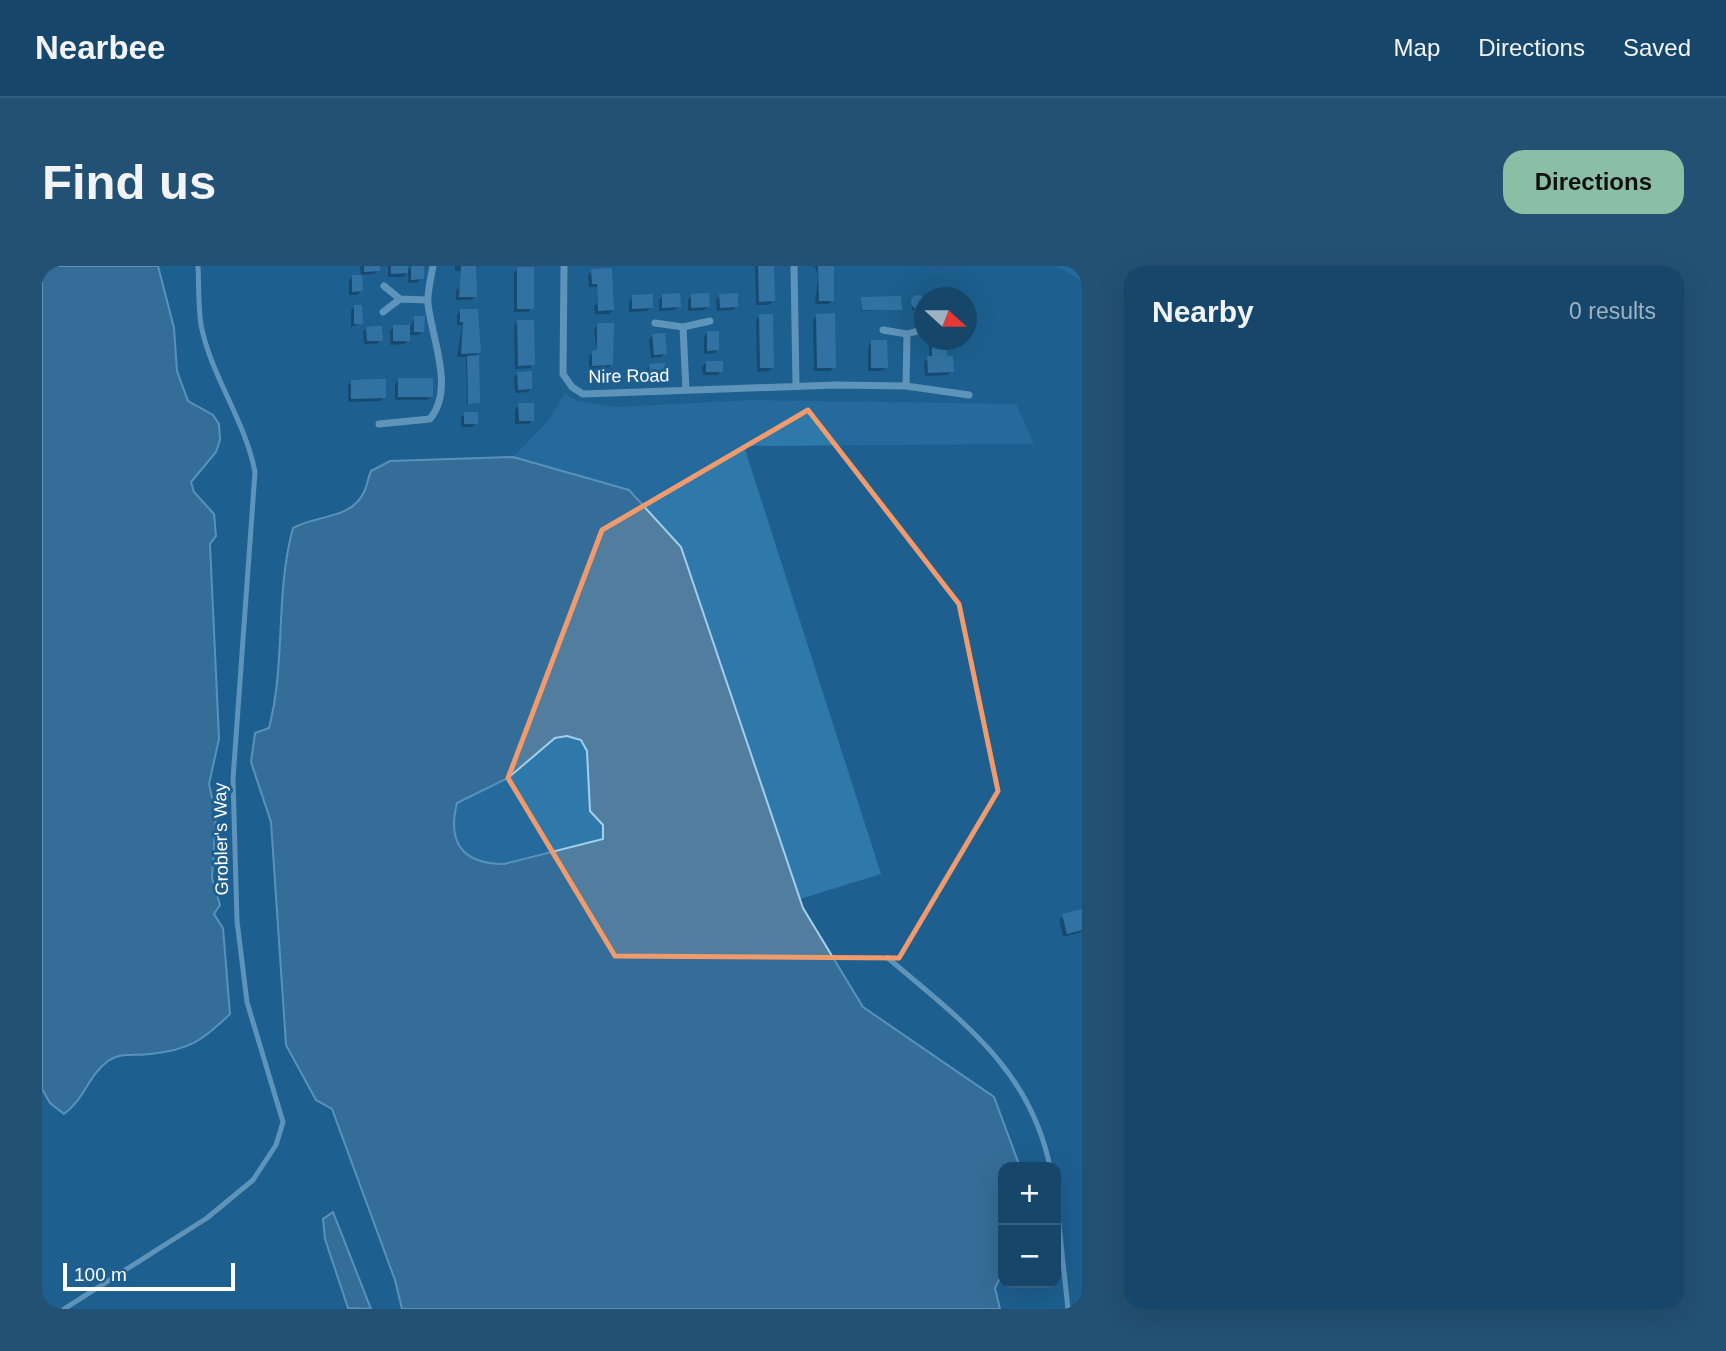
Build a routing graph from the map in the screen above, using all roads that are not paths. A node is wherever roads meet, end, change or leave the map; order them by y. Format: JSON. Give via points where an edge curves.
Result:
{"nodes":[{"id":1,"x":198,"y":266,"type":"edge"},
{"id":2,"x":433,"y":266,"type":"edge"},
{"id":3,"x":564,"y":266,"type":"edge"},
{"id":4,"x":794,"y":266,"type":"edge"},
{"id":5,"x":384,"y":286,"type":"dead end"},
{"id":6,"x":400,"y":299,"type":"junction"},
{"id":7,"x":428,"y":300,"type":"junction"},
{"id":8,"x":383,"y":313,"type":"dead end"},
{"id":9,"x":710,"y":321,"type":"dead end"},
{"id":10,"x":655,"y":323,"type":"dead end"},
{"id":11,"x":683,"y":327,"type":"junction"},
{"id":12,"x":883,"y":330,"type":"dead end"},
{"id":13,"x":914,"y":332,"type":"edge"},
{"id":14,"x":906,"y":334,"type":"junction"},
{"id":15,"x":796,"y":386,"type":"junction"},
{"id":16,"x":906,"y":386,"type":"junction"},
{"id":17,"x":686,"y":390,"type":"junction"},
{"id":18,"x":969,"y":395,"type":"dead end"},
{"id":19,"x":379,"y":424,"type":"dead end"},
{"id":20,"x":888,"y":958,"type":"dead end"},
{"id":21,"x":1048,"y":1162,"type":"edge"},
{"id":22,"x":1059,"y":1225,"type":"edge"},
{"id":23,"x":64,"y":1309,"type":"edge"},
{"id":24,"x":1068,"y":1309,"type":"edge"}],
"edges":[{"from":1,"to":23,"type":"lane","name":"Grobler's Way","via":[[201,326],[249,442],[255,472],[233,779],[237,922],[247,1002],[283,1122],[276,1145],[253,1180],[207,1218]]},
{"from":2,"to":7,"type":"street"},
{"from":3,"to":17,"type":"street","name":"Nire Road","via":[[563,374],[572,387],[598,395]]},
{"from":4,"to":15,"type":"street"},
{"from":5,"to":6,"type":"street"},
{"from":6,"to":7,"type":"street"},
{"from":6,"to":8,"type":"street"},
{"from":7,"to":19,"type":"street","via":[[442,380],[440,407],[430,419]]},
{"from":9,"to":11,"type":"street"},
{"from":10,"to":11,"type":"street"},
{"from":11,"to":17,"type":"street","name":"Nire Road"},
{"from":12,"to":14,"type":"street"},
{"from":13,"to":14,"type":"street"},
{"from":14,"to":16,"type":"street"},
{"from":15,"to":16,"type":"street","name":"Nire Road"},
{"from":15,"to":17,"type":"street","name":"Nire Road"},
{"from":16,"to":18,"type":"street","name":"Nire Road"},
{"from":20,"to":21,"type":"lane","via":[[982,1038],[1006,1067],[1030,1106]]},
{"from":22,"to":24,"type":"lane"}]}
